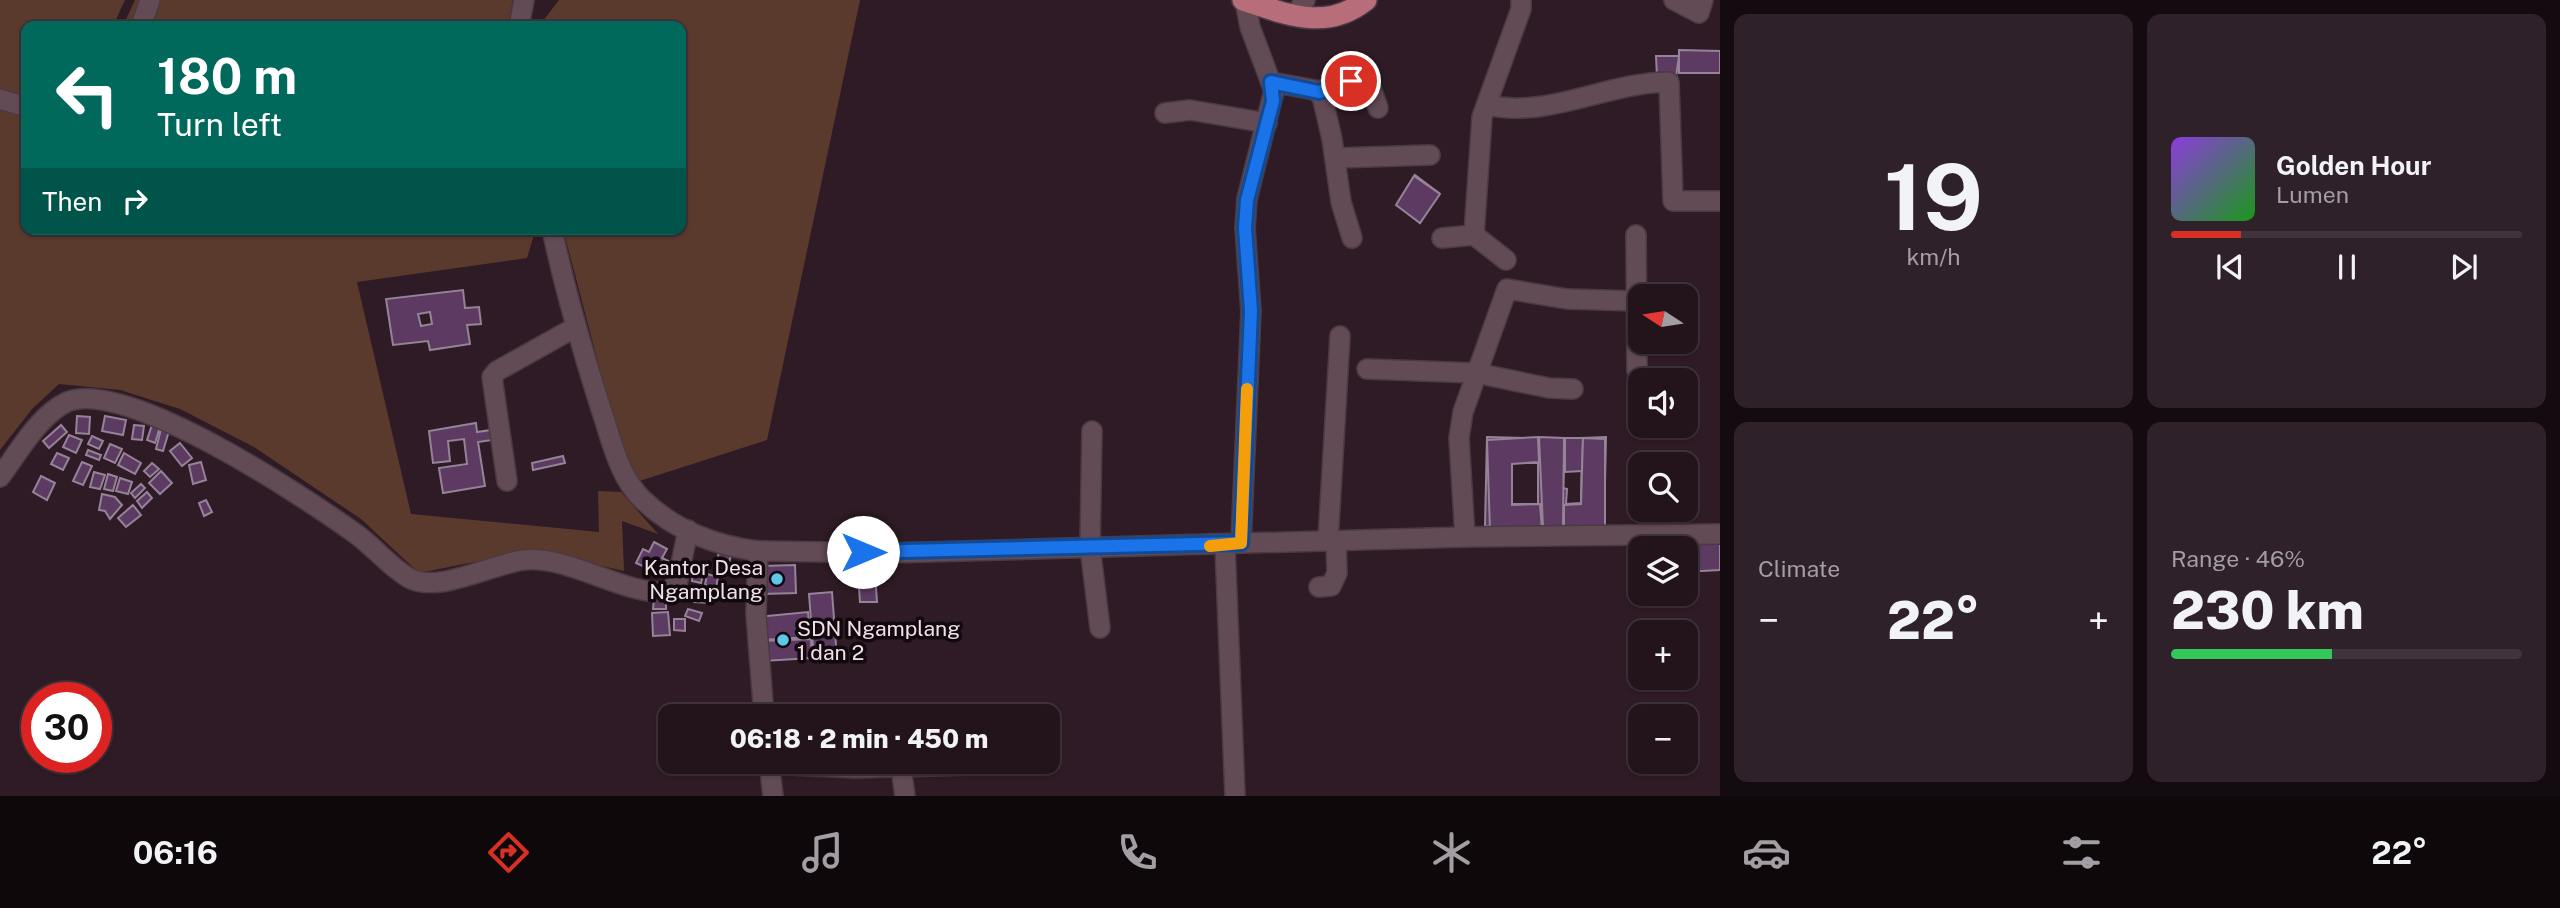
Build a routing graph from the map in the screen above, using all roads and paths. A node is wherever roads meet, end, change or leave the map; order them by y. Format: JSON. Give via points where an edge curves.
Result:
{"nodes":[{"id":1,"x":150,"y":0,"type":"edge"},
{"id":2,"x":524,"y":0,"type":"edge"},
{"id":3,"x":1244,"y":0,"type":"edge"},
{"id":4,"x":1366,"y":0,"type":"edge"},
{"id":5,"x":1521,"y":0,"type":"edge"},
{"id":6,"x":1674,"y":0,"type":"edge"},
{"id":7,"x":1703,"y":0,"type":"edge"},
{"id":8,"x":1300,"y":8,"type":"edge"},
{"id":9,"x":143,"y":21,"type":"edge"},
{"id":10,"x":520,"y":21,"type":"edge"},
{"id":11,"x":1271,"y":82,"type":"junction"},
{"id":12,"x":1319,"y":92,"type":"junction"},
{"id":13,"x":0,"y":99,"type":"edge"},
{"id":14,"x":21,"y":105,"type":"edge"},
{"id":15,"x":1487,"y":105,"type":"junction"},
{"id":16,"x":1378,"y":108,"type":"dead end"},
{"id":17,"x":1165,"y":113,"type":"dead end"},
{"id":18,"x":1267,"y":123,"type":"junction"},
{"id":19,"x":1430,"y":155,"type":"dead end"},
{"id":20,"x":1335,"y":158,"type":"junction"},
{"id":21,"x":1720,"y":201,"type":"edge"},
{"id":22,"x":1474,"y":234,"type":"junction"},
{"id":23,"x":553,"y":235,"type":"edge"},
{"id":24,"x":1636,"y":235,"type":"dead end"},
{"id":25,"x":1352,"y":238,"type":"dead end"},
{"id":26,"x":1442,"y":238,"type":"dead end"},
{"id":27,"x":1506,"y":260,"type":"dead end"},
{"id":28,"x":1637,"y":284,"type":"edge"},
{"id":29,"x":1628,"y":301,"type":"edge"},
{"id":30,"x":575,"y":328,"type":"junction"},
{"id":31,"x":1340,"y":336,"type":"dead end"},
{"id":32,"x":1367,"y":369,"type":"dead end"},
{"id":33,"x":1476,"y":373,"type":"junction"},
{"id":34,"x":1573,"y":389,"type":"dead end"},
{"id":35,"x":1093,"y":431,"type":"dead end"},
{"id":36,"x":0,"y":477,"type":"edge"},
{"id":37,"x":507,"y":481,"type":"dead end"},
{"id":38,"x":688,"y":530,"type":"junction"},
{"id":39,"x":1720,"y":534,"type":"edge"},
{"id":40,"x":1465,"y":537,"type":"junction"},
{"id":41,"x":1332,"y":541,"type":"junction"},
{"id":42,"x":1233,"y":545,"type":"junction"},
{"id":43,"x":1090,"y":547,"type":"junction"},
{"id":44,"x":758,"y":551,"type":"junction"},
{"id":45,"x":1320,"y":587,"type":"dead end"},
{"id":46,"x":1100,"y":628,"type":"dead end"},
{"id":47,"x":763,"y":704,"type":"edge"},
{"id":48,"x":770,"y":774,"type":"edge"},
{"id":49,"x":902,"y":774,"type":"edge"},
{"id":50,"x":773,"y":796,"type":"edge"},
{"id":51,"x":905,"y":796,"type":"edge"},
{"id":52,"x":1235,"y":796,"type":"edge"}],
"edges":[{"from":1,"to":9,"type":"street"},
{"from":2,"to":10,"type":"street"},
{"from":3,"to":8,"type":"main road"},
{"from":3,"to":11,"type":"street"},
{"from":4,"to":8,"type":"main road","via":[[1329,18]]},
{"from":5,"to":15,"type":"street"},
{"from":6,"to":7,"type":"street","via":[[1699,13]]},
{"from":11,"to":12,"type":"street"},
{"from":11,"to":18,"type":"street","via":[[1273,101]]},
{"from":12,"to":16,"type":"street","via":[[1361,80],[1370,85]]},
{"from":12,"to":20,"type":"street"},
{"from":13,"to":14,"type":"street"},
{"from":15,"to":21,"type":"street","via":[[1531,109],[1601,90],[1669,82],[1674,201]]},
{"from":15,"to":22,"type":"street","via":[[1482,117]]},
{"from":17,"to":18,"type":"street","via":[[1190,110]]},
{"from":18,"to":42,"type":"street","via":[[1247,200],[1251,311]]},
{"from":19,"to":20,"type":"street"},
{"from":20,"to":25,"type":"street"},
{"from":22,"to":26,"type":"street"},
{"from":22,"to":27,"type":"street"},
{"from":23,"to":30,"type":"street"},
{"from":24,"to":28,"type":"street"},
{"from":29,"to":33,"type":"street","via":[[1567,299],[1509,288]]},
{"from":30,"to":37,"type":"street","via":[[492,377]]},
{"from":30,"to":38,"type":"street","via":[[615,451],[631,484],[642,499]]},
{"from":31,"to":41,"type":"street"},
{"from":32,"to":33,"type":"street"},
{"from":33,"to":34,"type":"street"},
{"from":33,"to":40,"type":"street","via":[[1459,438]]},
{"from":35,"to":43,"type":"street"},
{"from":36,"to":38,"type":"street","via":[[51,413],[69,402],[93,398],[124,406],[221,448],[421,582],[532,560],[667,592],[678,580]]},
{"from":38,"to":44,"type":"street","via":[[720,544]]},
{"from":39,"to":40,"type":"street"},
{"from":40,"to":41,"type":"street"},
{"from":41,"to":42,"type":"street"},
{"from":41,"to":45,"type":"street","via":[[1336,578],[1331,586]]},
{"from":42,"to":43,"type":"street"},
{"from":42,"to":52,"type":"street"},
{"from":43,"to":44,"type":"street","via":[[889,553]]},
{"from":43,"to":46,"type":"street"},
{"from":44,"to":47,"type":"street","via":[[756,614]]},
{"from":48,"to":50,"type":"street"},
{"from":49,"to":51,"type":"street"}]}
